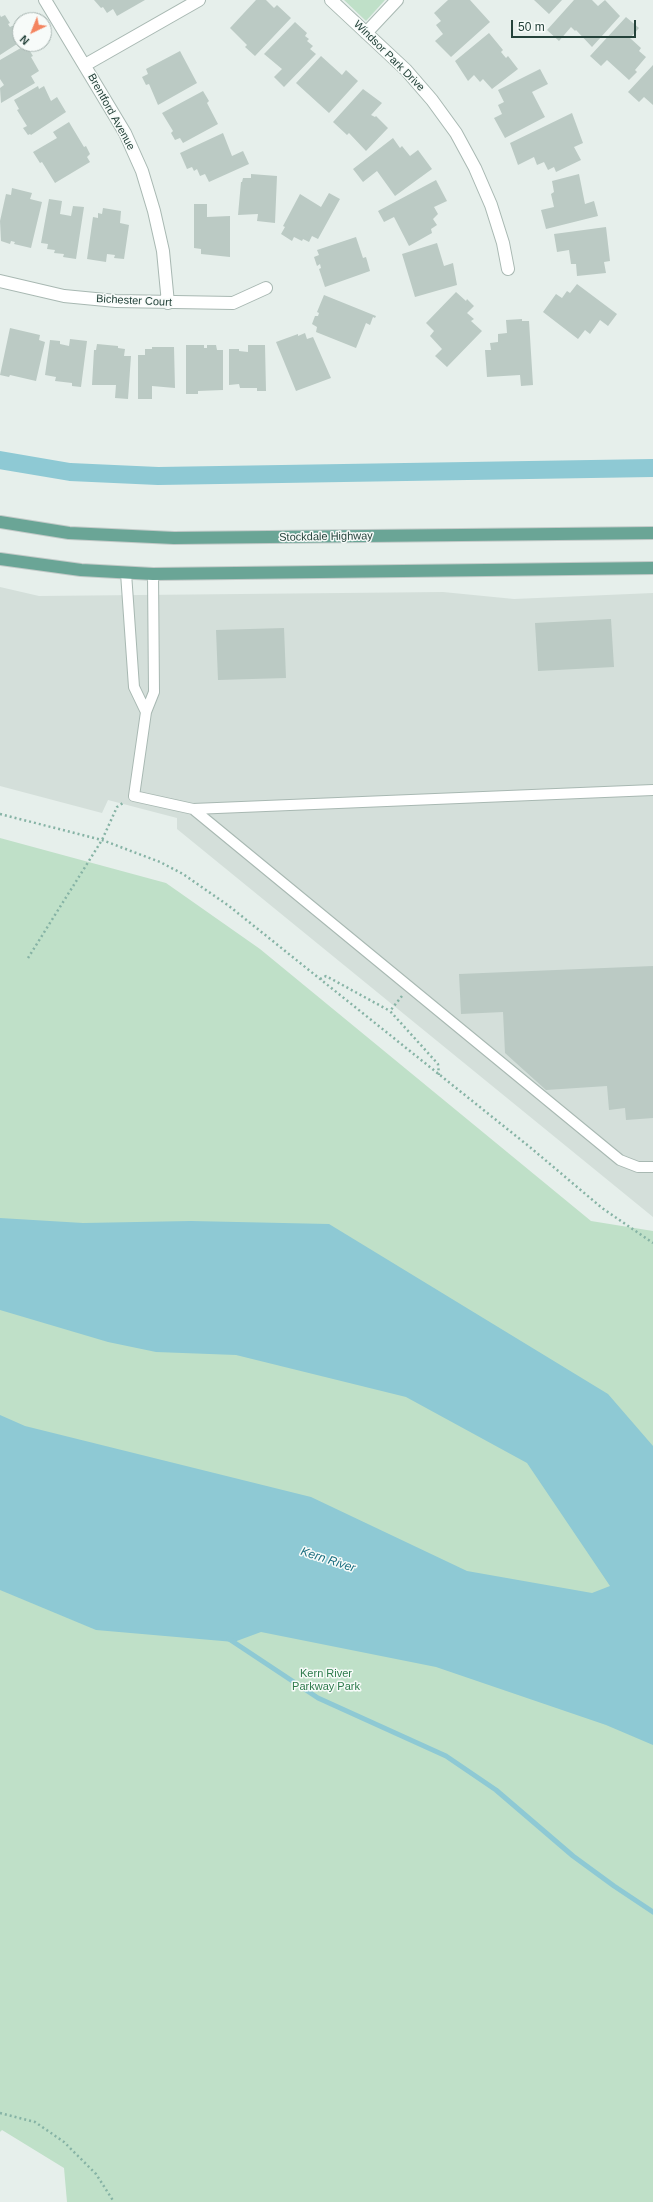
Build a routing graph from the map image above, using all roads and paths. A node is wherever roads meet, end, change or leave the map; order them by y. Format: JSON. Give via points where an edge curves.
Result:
{"nodes":[{"id":1,"x":44,"y":0,"type":"edge"},
{"id":2,"x":199,"y":0,"type":"edge"},
{"id":3,"x":331,"y":0,"type":"edge"},
{"id":4,"x":397,"y":0,"type":"edge"},
{"id":5,"x":366,"y":33,"type":"junction"},
{"id":6,"x":85,"y":65,"type":"junction"},
{"id":7,"x":508,"y":269,"type":"dead end"},
{"id":8,"x":0,"y":281,"type":"edge"},
{"id":9,"x":266,"y":288,"type":"dead end"},
{"id":10,"x":168,"y":303,"type":"junction"},
{"id":11,"x":0,"y":522,"type":"edge"},
{"id":12,"x":653,"y":533,"type":"edge"},
{"id":13,"x":0,"y":559,"type":"edge"},
{"id":14,"x":651,"y":564,"type":"edge"},
{"id":15,"x":126,"y":573,"type":"junction"},
{"id":16,"x":153,"y":574,"type":"junction"},
{"id":17,"x":146,"y":712,"type":"junction"},
{"id":18,"x":653,"y":790,"type":"edge"},
{"id":19,"x":134,"y":796,"type":"junction"},
{"id":20,"x":193,"y":809,"type":"junction"},
{"id":21,"x":0,"y":814,"type":"edge"},
{"id":22,"x":102,"y":840,"type":"junction"},
{"id":23,"x":28,"y":958,"type":"dead end"},
{"id":24,"x":320,"y":979,"type":"junction"},
{"id":25,"x":408,"y":988,"type":"junction"},
{"id":26,"x":390,"y":1011,"type":"junction"},
{"id":27,"x":439,"y":1075,"type":"junction"},
{"id":28,"x":653,"y":1167,"type":"edge"},
{"id":29,"x":653,"y":1243,"type":"edge"},
{"id":30,"x":0,"y":2113,"type":"edge"},
{"id":31,"x":114,"y":2202,"type":"edge"}],
"edges":[{"from":1,"to":6,"type":"street","name":"Brentford Avenue"},
{"from":2,"to":6,"type":"street"},
{"from":3,"to":5,"type":"street","name":"Windsor Park Drive"},
{"from":4,"to":5,"type":"street"},
{"from":5,"to":7,"type":"street","name":"Windsor Park Drive","via":[[406,70],[456,133],[491,205]]},
{"from":6,"to":10,"type":"street","name":"Brentford Avenue","via":[[125,134],[142,171],[163,251]]},
{"from":8,"to":10,"type":"street","name":"Bichester Court","via":[[64,296]]},
{"from":9,"to":10,"type":"street","name":"Bichester Court","via":[[233,303]]},
{"from":11,"to":12,"type":"main road","name":"Stockdale Highway","via":[[69,533],[168,538]]},
{"from":13,"to":15,"type":"main road"},
{"from":14,"to":16,"type":"main road"},
{"from":15,"to":16,"type":"main road"},
{"from":15,"to":17,"type":"lane","via":[[134,687]]},
{"from":16,"to":17,"type":"lane","via":[[154,692]]},
{"from":17,"to":19,"type":"lane"},
{"from":18,"to":20,"type":"lane"},
{"from":19,"to":20,"type":"lane"},
{"from":19,"to":22,"type":"path","via":[[117,807]]},
{"from":20,"to":25,"type":"lane"},
{"from":21,"to":22,"type":"path"},
{"from":22,"to":23,"type":"path"},
{"from":22,"to":24,"type":"path","via":[[160,862],[183,874],[229,906]]},
{"from":24,"to":26,"type":"path","via":[[326,976]]},
{"from":24,"to":27,"type":"path"},
{"from":25,"to":26,"type":"path"},
{"from":25,"to":28,"type":"lane","via":[[620,1160],[638,1167]]},
{"from":26,"to":27,"type":"path","via":[[438,1064]]},
{"from":27,"to":29,"type":"path","via":[[602,1208]]},
{"from":30,"to":31,"type":"path","via":[[35,2122],[64,2142],[96,2174]]}]}
